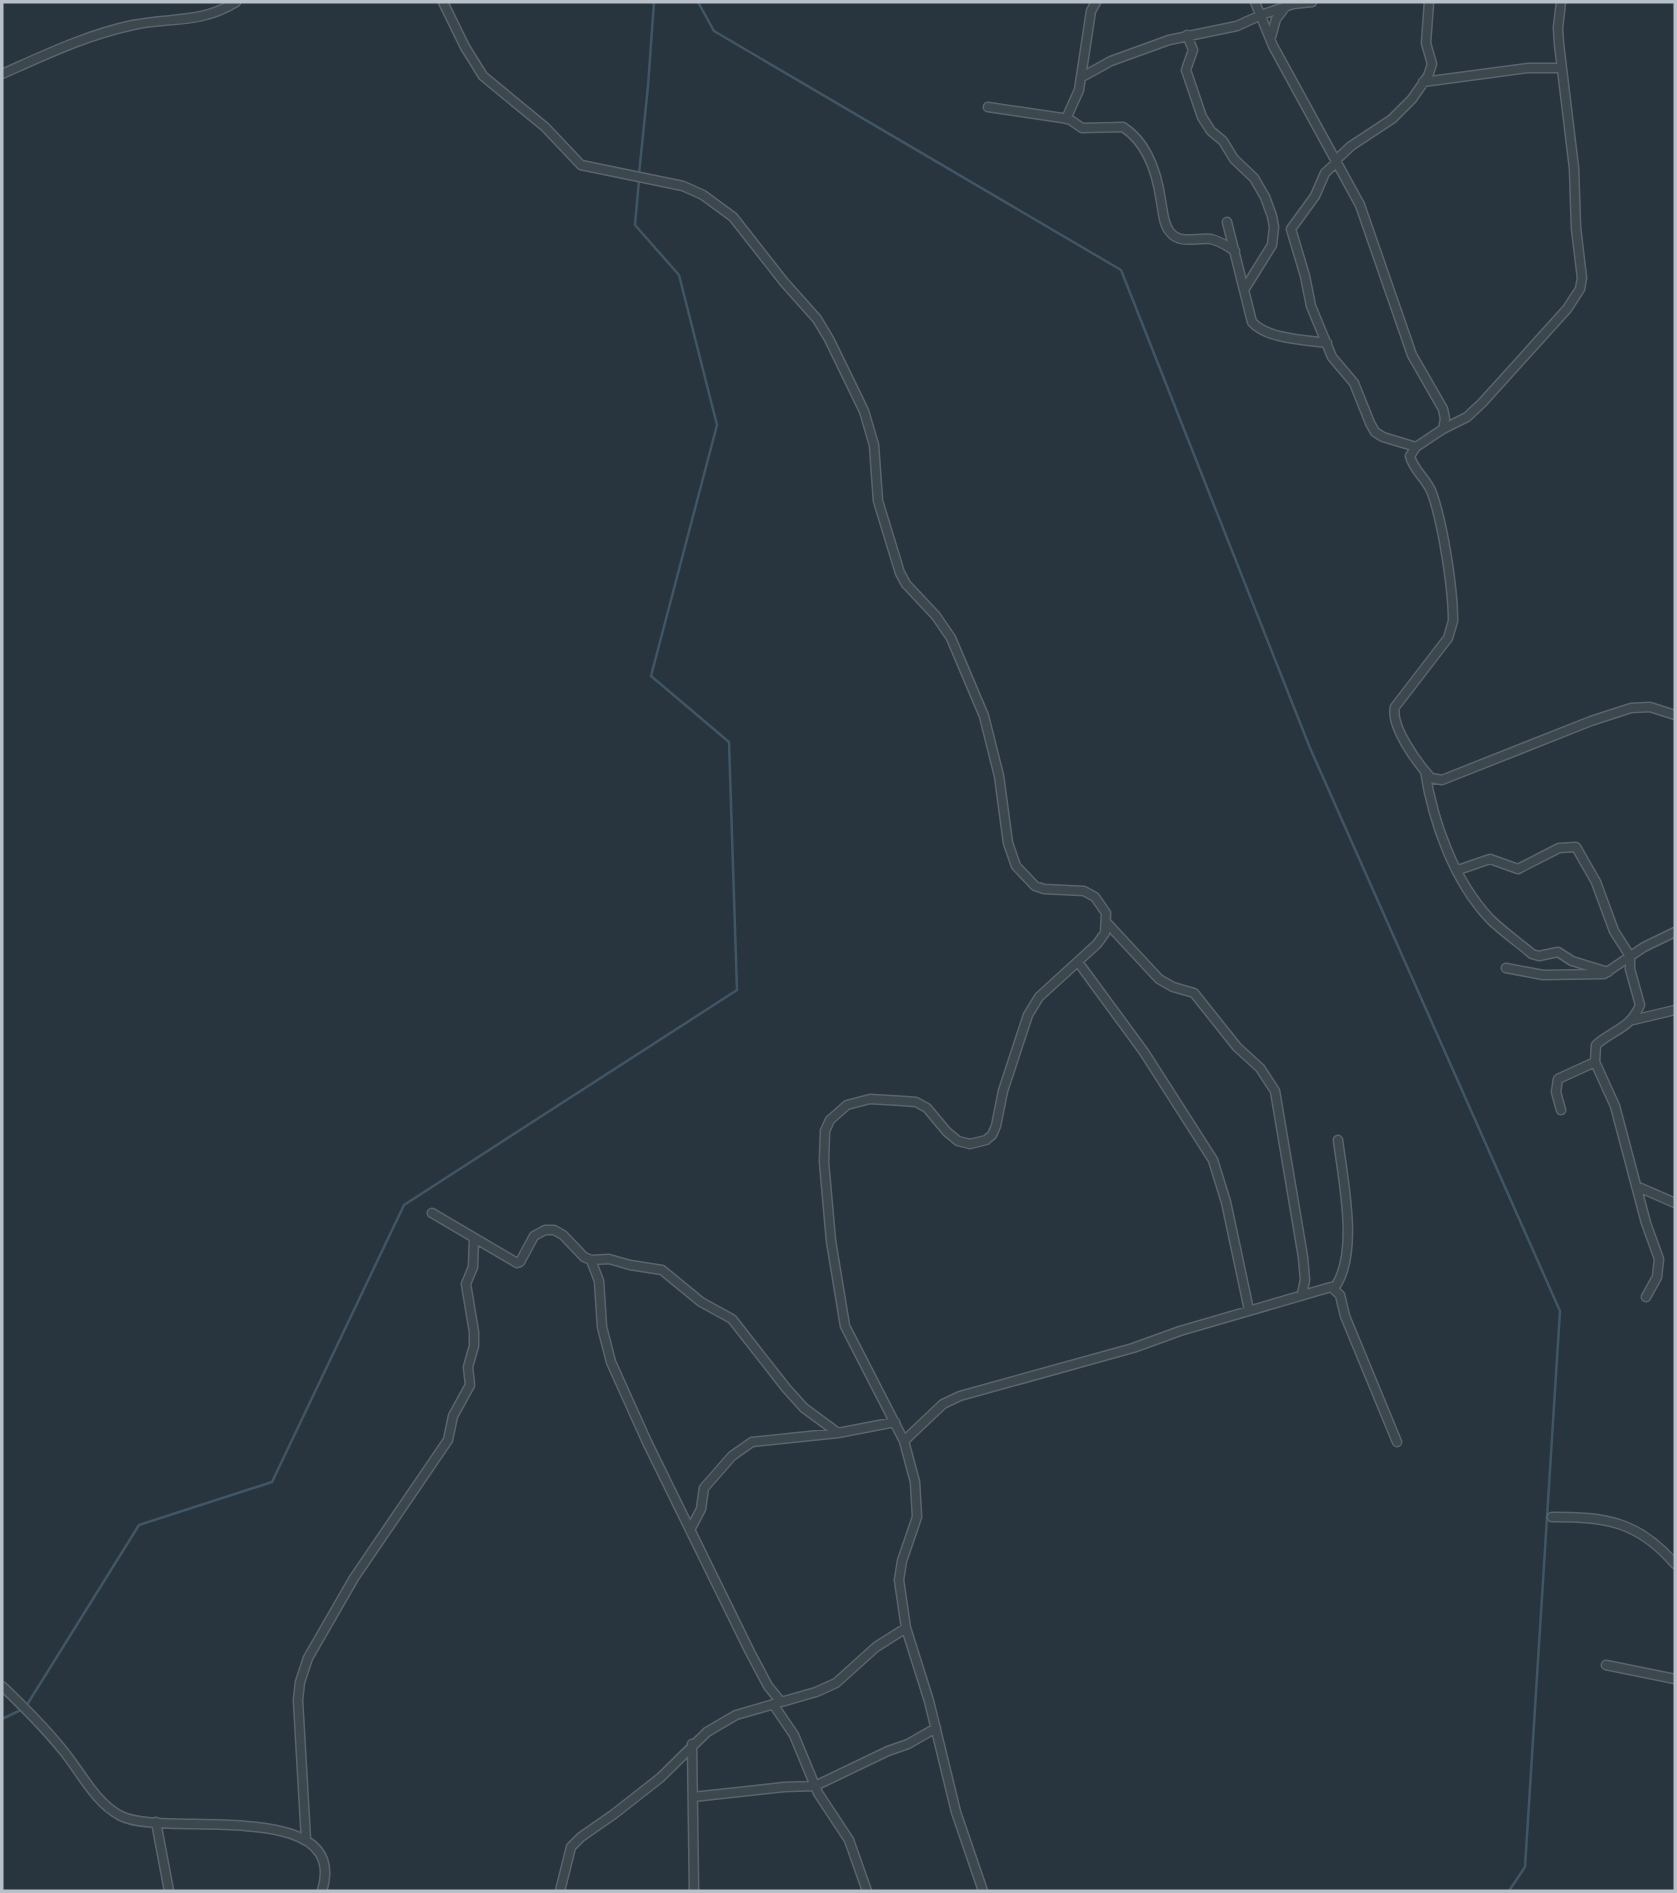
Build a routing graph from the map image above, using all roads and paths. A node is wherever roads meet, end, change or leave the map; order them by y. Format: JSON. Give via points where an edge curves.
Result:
{"nodes":[{"id":1,"x":236,"y":2,"type":"edge"},
{"id":2,"x":443,"y":2,"type":"edge"},
{"id":3,"x":1096,"y":2,"type":"edge"},
{"id":4,"x":1255,"y":2,"type":"edge"},
{"id":5,"x":1312,"y":2,"type":"edge"},
{"id":6,"x":1429,"y":2,"type":"edge"},
{"id":7,"x":1561,"y":2,"type":"edge"},
{"id":8,"x":1291,"y":3,"type":"edge"},
{"id":9,"x":1261,"y":15,"type":"junction"},
{"id":10,"x":1187,"y":35,"type":"junction"},
{"id":11,"x":1271,"y":40,"type":"junction"},
{"id":12,"x":1561,"y":68,"type":"junction"},
{"id":13,"x":2,"y":74,"type":"edge"},
{"id":14,"x":1082,"y":77,"type":"junction"},
{"id":15,"x":1423,"y":82,"type":"junction"},
{"id":16,"x":988,"y":107,"type":"dead end"},
{"id":17,"x":1066,"y":119,"type":"junction"},
{"id":18,"x":1337,"y":161,"type":"junction"},
{"id":19,"x":1227,"y":222,"type":"dead end"},
{"id":20,"x":1235,"y":251,"type":"junction"},
{"id":21,"x":1244,"y":290,"type":"junction"},
{"id":22,"x":1327,"y":343,"type":"junction"},
{"id":23,"x":1443,"y":429,"type":"junction"},
{"id":24,"x":1416,"y":447,"type":"junction"},
{"id":25,"x":1675,"y":715,"type":"edge"},
{"id":26,"x":1425,"y":771,"type":"junction"},
{"id":27,"x":1458,"y":870,"type":"junction"},
{"id":28,"x":1107,"y":923,"type":"junction"},
{"id":29,"x":1675,"y":932,"type":"edge"},
{"id":30,"x":1630,"y":956,"type":"junction"},
{"id":31,"x":1078,"y":961,"type":"junction"},
{"id":32,"x":1506,"y":968,"type":"dead end"},
{"id":33,"x":1608,"y":972,"type":"junction"},
{"id":34,"x":1675,"y":1010,"type":"edge"},
{"id":35,"x":1633,"y":1020,"type":"junction"},
{"id":36,"x":1595,"y":1062,"type":"junction"},
{"id":37,"x":1561,"y":1110,"type":"dead end"},
{"id":38,"x":1338,"y":1140,"type":"dead end"},
{"id":39,"x":1636,"y":1185,"type":"junction"},
{"id":40,"x":1675,"y":1203,"type":"edge"},
{"id":41,"x":432,"y":1213,"type":"dead end"},
{"id":42,"x":474,"y":1238,"type":"junction"},
{"id":43,"x":591,"y":1260,"type":"junction"},
{"id":44,"x":1335,"y":1287,"type":"junction"},
{"id":45,"x":1302,"y":1294,"type":"junction"},
{"id":46,"x":1646,"y":1297,"type":"dead end"},
{"id":47,"x":1249,"y":1310,"type":"junction"},
{"id":48,"x":895,"y":1422,"type":"junction"},
{"id":49,"x":838,"y":1433,"type":"junction"},
{"id":50,"x":904,"y":1441,"type":"junction"},
{"id":51,"x":1397,"y":1442,"type":"dead end"},
{"id":52,"x":1552,"y":1517,"type":"dead end"},
{"id":53,"x":690,"y":1530,"type":"junction"},
{"id":54,"x":1675,"y":1564,"type":"edge"},
{"id":55,"x":906,"y":1628,"type":"junction"},
{"id":56,"x":1606,"y":1665,"type":"dead end"},
{"id":57,"x":1675,"y":1679,"type":"edge"},
{"id":58,"x":2,"y":1686,"type":"edge"},
{"id":59,"x":777,"y":1703,"type":"junction"},
{"id":60,"x":936,"y":1728,"type":"junction"},
{"id":61,"x":692,"y":1744,"type":"junction"},
{"id":62,"x":815,"y":1786,"type":"junction"},
{"id":63,"x":693,"y":1797,"type":"junction"},
{"id":64,"x":156,"y":1822,"type":"junction"},
{"id":65,"x":306,"y":1840,"type":"junction"},
{"id":66,"x":169,"y":1891,"type":"edge"},
{"id":67,"x":322,"y":1891,"type":"edge"},
{"id":68,"x":560,"y":1891,"type":"edge"},
{"id":69,"x":694,"y":1891,"type":"edge"},
{"id":70,"x":867,"y":1891,"type":"edge"},
{"id":71,"x":983,"y":1891,"type":"edge"}],
"edges":[{"from":1,"to":13,"type":"street","via":[[208,16],[108,31]]},
{"from":2,"to":28,"type":"street","via":[[483,76],[545,127],[581,165],[683,186],[703,195],[733,217],[817,319],[864,411],[874,445],[878,501],[900,573],[951,638],[984,716],[1016,866],[1035,886],[1084,891],[1095,897]]},
{"from":3,"to":14,"type":"street"},
{"from":4,"to":9,"type":"street"},
{"from":5,"to":8,"type":"street"},
{"from":6,"to":15,"type":"street","via":[[1426,43],[1432,64]]},
{"from":7,"to":12,"type":"street"},
{"from":8,"to":9,"type":"street"},
{"from":8,"to":11,"type":"street","via":[[1276,19]]},
{"from":9,"to":10,"type":"street","via":[[1237,26]]},
{"from":9,"to":11,"type":"street"},
{"from":10,"to":14,"type":"street","via":[[1118,58]]},
{"from":10,"to":21,"type":"street","via":[[1193,50],[1186,70],[1202,117],[1254,178],[1272,216],[1272,245]]},
{"from":11,"to":18,"type":"street"},
{"from":12,"to":15,"type":"street"},
{"from":12,"to":23,"type":"street","via":[[1574,168],[1580,289],[1482,403]]},
{"from":14,"to":17,"type":"street"},
{"from":15,"to":18,"type":"street","via":[[1392,119]]},
{"from":16,"to":17,"type":"street"},
{"from":17,"to":20,"type":"street","via":[[1082,128],[1123,127],[1130,131],[1154,167],[1170,233],[1180,239],[1222,242]]},
{"from":18,"to":22,"type":"street","via":[[1292,229],[1311,306]]},
{"from":18,"to":23,"type":"street","via":[[1370,227],[1412,355],[1443,409]]},
{"from":19,"to":20,"type":"street"},
{"from":20,"to":21,"type":"street"},
{"from":21,"to":22,"type":"street","via":[[1257,327]]},
{"from":22,"to":24,"type":"street","via":[[1336,363],[1354,383],[1375,432]]},
{"from":23,"to":24,"type":"street"},
{"from":24,"to":26,"type":"street","via":[[1411,459],[1433,497],[1453,610],[1448,638],[1393,712]]},
{"from":25,"to":26,"type":"street","via":[[1650,707],[1631,708],[1451,778],[1436,780]]},
{"from":26,"to":27,"type":"street","via":[[1434,811]]},
{"from":27,"to":30,"type":"street","via":[[1490,859],[1517,869],[1559,848],[1576,847]]},
{"from":27,"to":33,"type":"street","via":[[1492,920],[1532,954],[1558,952]]},
{"from":28,"to":31,"type":"street","via":[[1097,944]]},
{"from":28,"to":45,"type":"street","via":[[1159,979],[1194,993],[1275,1091],[1303,1257],[1306,1280]]},
{"from":29,"to":30,"type":"street"},
{"from":30,"to":33,"type":"street"},
{"from":30,"to":35,"type":"street","via":[[1640,1005]]},
{"from":31,"to":47,"type":"street","via":[[1144,1052],[1213,1160]]},
{"from":31,"to":48,"type":"street","via":[[1039,997],[1028,1015],[996,1126],[986,1140],[958,1141],[916,1102],[870,1099],[847,1105],[825,1131],[831,1241],[845,1326]]},
{"from":32,"to":33,"type":"street","via":[[1543,975]]},
{"from":34,"to":35,"type":"street"},
{"from":35,"to":36,"type":"street","via":[[1596,1045]]},
{"from":36,"to":37,"type":"street","via":[[1558,1079]]},
{"from":36,"to":39,"type":"street","via":[[1615,1106]]},
{"from":38,"to":44,"type":"street","via":[[1348,1203],[1344,1263]]},
{"from":39,"to":40,"type":"street"},
{"from":39,"to":46,"type":"street","via":[[1658,1259],[1657,1277]]},
{"from":41,"to":42,"type":"street"},
{"from":42,"to":43,"type":"street","via":[[517,1263],[534,1236],[554,1230]]},
{"from":42,"to":65,"type":"street","via":[[473,1267],[466,1284],[474,1332],[470,1385],[453,1416],[448,1440],[327,1622],[300,1682],[298,1729]]},
{"from":43,"to":49,"type":"street","via":[[662,1270],[701,1302],[732,1319],[791,1395]]},
{"from":43,"to":53,"type":"street","via":[[599,1281],[602,1327],[611,1362]]},
{"from":44,"to":45,"type":"street"},
{"from":44,"to":51,"type":"street"},
{"from":45,"to":47,"type":"street"},
{"from":47,"to":50,"type":"street","via":[[960,1396],[943,1404]]},
{"from":48,"to":49,"type":"street"},
{"from":48,"to":50,"type":"street"},
{"from":49,"to":53,"type":"street","via":[[744,1446],[704,1488]]},
{"from":50,"to":55,"type":"street","via":[[917,1505],[899,1580]]},
{"from":52,"to":54,"type":"street","via":[[1615,1521],[1649,1540]]},
{"from":53,"to":59,"type":"street"},
{"from":55,"to":59,"type":"street","via":[[876,1647],[836,1683]]},
{"from":55,"to":60,"type":"street"},
{"from":56,"to":57,"type":"street"},
{"from":58,"to":64,"type":"street","via":[[63,1749],[112,1810],[139,1822]]},
{"from":59,"to":61,"type":"street","via":[[736,1716]]},
{"from":59,"to":62,"type":"street"},
{"from":60,"to":62,"type":"street"},
{"from":60,"to":71,"type":"street","via":[[956,1812]]},
{"from":61,"to":63,"type":"street"},
{"from":61,"to":68,"type":"street","via":[[660,1778],[571,1847]]},
{"from":62,"to":63,"type":"street"},
{"from":62,"to":70,"type":"street","via":[[849,1840]]},
{"from":63,"to":69,"type":"street"},
{"from":64,"to":65,"type":"street","via":[[202,1822],[285,1832]]},
{"from":64,"to":66,"type":"street"},
{"from":65,"to":67,"type":"street","via":[[322,1857],[326,1871]]}]}
